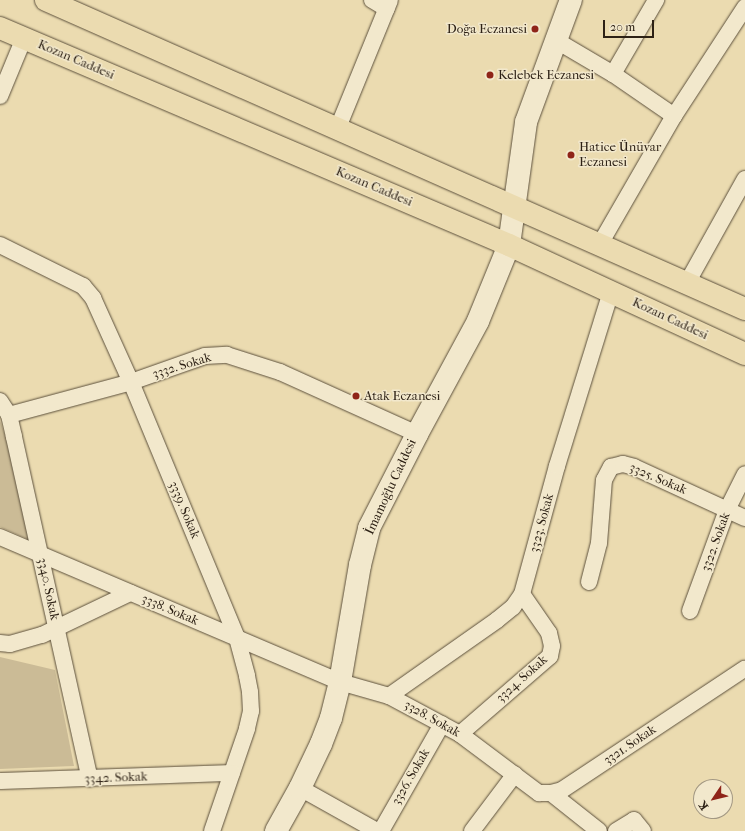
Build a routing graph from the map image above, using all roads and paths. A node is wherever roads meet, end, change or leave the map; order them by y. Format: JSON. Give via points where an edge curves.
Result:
{"nodes":[{"id":1,"x":46,"y":0,"type":"edge"},
{"id":2,"x":372,"y":0,"type":"edge"},
{"id":3,"x":571,"y":0,"type":"edge"},
{"id":4,"x":656,"y":0,"type":"edge"},
{"id":5,"x":388,"y":4,"type":"edge"},
{"id":6,"x":745,"y":7,"type":"edge"},
{"id":7,"x":0,"y":28,"type":"edge"},
{"id":8,"x":24,"y":38,"type":"junction"},
{"id":9,"x":557,"y":41,"type":"junction"},
{"id":10,"x":613,"y":74,"type":"junction"},
{"id":11,"x":0,"y":96,"type":"edge"},
{"id":12,"x":674,"y":116,"type":"junction"},
{"id":13,"x":337,"y":130,"type":"junction"},
{"id":14,"x":745,"y":179,"type":"edge"},
{"id":15,"x":514,"y":205,"type":"junction"},
{"id":16,"x":600,"y":244,"type":"junction"},
{"id":17,"x":0,"y":245,"type":"edge"},
{"id":18,"x":509,"y":245,"type":"junction"},
{"id":19,"x":687,"y":283,"type":"junction"},
{"id":20,"x":611,"y":292,"type":"junction"},
{"id":21,"x":745,"y":309,"type":"edge"},
{"id":22,"x":745,"y":354,"type":"edge"},
{"id":23,"x":131,"y":382,"type":"junction"},
{"id":24,"x":0,"y":401,"type":"edge"},
{"id":25,"x":9,"y":415,"type":"junction"},
{"id":26,"x":417,"y":434,"type":"junction"},
{"id":27,"x":745,"y":474,"type":"edge"},
{"id":28,"x":728,"y":510,"type":"junction"},
{"id":29,"x":745,"y":518,"type":"edge"},
{"id":30,"x":0,"y":537,"type":"edge"},
{"id":31,"x":40,"y":554,"type":"junction"},
{"id":32,"x":589,"y":582,"type":"dead end"},
{"id":33,"x":130,"y":593,"type":"junction"},
{"id":34,"x":522,"y":594,"type":"junction"},
{"id":35,"x":690,"y":611,"type":"dead end"},
{"id":36,"x":57,"y":628,"type":"junction"},
{"id":37,"x":237,"y":638,"type":"junction"},
{"id":38,"x":0,"y":643,"type":"edge"},
{"id":39,"x":744,"y":669,"type":"dead end"},
{"id":40,"x":340,"y":682,"type":"junction"},
{"id":41,"x":389,"y":696,"type":"junction"},
{"id":42,"x":442,"y":724,"type":"junction"},
{"id":43,"x":460,"y":734,"type":"junction"},
{"id":44,"x":232,"y":773,"type":"junction"},
{"id":45,"x":515,"y":774,"type":"junction"},
{"id":46,"x":90,"y":779,"type":"junction"},
{"id":47,"x":0,"y":781,"type":"edge"},
{"id":48,"x":300,"y":788,"type":"junction"},
{"id":49,"x":551,"y":794,"type":"junction"},
{"id":50,"x":212,"y":831,"type":"edge"},
{"id":51,"x":276,"y":831,"type":"edge"},
{"id":52,"x":377,"y":831,"type":"edge"},
{"id":53,"x":381,"y":831,"type":"edge"},
{"id":54,"x":472,"y":831,"type":"edge"},
{"id":55,"x":599,"y":831,"type":"edge"},
{"id":56,"x":616,"y":831,"type":"edge"},
{"id":57,"x":642,"y":831,"type":"edge"}],
"edges":[{"from":1,"to":13,"type":"highway"},
{"from":2,"to":5,"type":"street"},
{"from":3,"to":9,"type":"main road","name":"İmamoğlu Caddesi"},
{"from":4,"to":10,"type":"street"},
{"from":5,"to":13,"type":"street"},
{"from":6,"to":12,"type":"street"},
{"from":7,"to":8,"type":"highway","name":"Kozan Caddesi"},
{"from":8,"to":11,"type":"street"},
{"from":8,"to":18,"type":"highway","name":"Kozan Caddesi"},
{"from":9,"to":10,"type":"street"},
{"from":9,"to":15,"type":"main road","name":"İmamoğlu Caddesi","via":[[526,122]]},
{"from":10,"to":12,"type":"street"},
{"from":12,"to":16,"type":"street"},
{"from":13,"to":15,"type":"highway"},
{"from":14,"to":19,"type":"street"},
{"from":15,"to":16,"type":"highway"},
{"from":15,"to":18,"type":"main road","name":"İmamoğlu Caddesi"},
{"from":16,"to":19,"type":"highway"},
{"from":17,"to":23,"type":"street","name":"3339. Sokak","via":[[83,286],[93,298]]},
{"from":18,"to":20,"type":"highway","name":"Kozan Caddesi"},
{"from":18,"to":26,"type":"main road","name":"İmamoğlu Caddesi","via":[[478,321]]},
{"from":19,"to":21,"type":"highway"},
{"from":20,"to":22,"type":"highway","name":"Kozan Caddesi"},
{"from":20,"to":34,"type":"street","name":"3323. Sokak","via":[[557,466]]},
{"from":23,"to":25,"type":"street","name":"3332. Sokak"},
{"from":23,"to":26,"type":"street","name":"3332. Sokak","via":[[205,356],[227,355],[280,372]]},
{"from":23,"to":37,"type":"street","name":"3339. Sokak"},
{"from":24,"to":25,"type":"street","name":"3340. Sokak"},
{"from":25,"to":31,"type":"street","name":"3340. Sokak"},
{"from":26,"to":40,"type":"main road","name":"İmamoğlu Caddesi","via":[[369,528]]},
{"from":27,"to":28,"type":"street","name":"3322. Sokak"},
{"from":28,"to":29,"type":"street","name":"3325. Sokak"},
{"from":28,"to":32,"type":"street","name":"3325. Sokak","via":[[634,467],[623,464],[612,467],[604,480],[599,543]]},
{"from":28,"to":35,"type":"street","name":"3322. Sokak"},
{"from":30,"to":31,"type":"street","name":"3338. Sokak"},
{"from":31,"to":33,"type":"street","name":"3338. Sokak"},
{"from":31,"to":36,"type":"street","name":"3340. Sokak"},
{"from":33,"to":36,"type":"street"},
{"from":33,"to":37,"type":"street","name":"3338. Sokak"},
{"from":34,"to":41,"type":"street","name":"3323. Sokak","via":[[513,607],[498,620]]},
{"from":34,"to":43,"type":"street","name":"3324. Sokak","via":[[549,633],[552,646],[550,656]]},
{"from":36,"to":38,"type":"street","via":[[24,641]]},
{"from":36,"to":46,"type":"street","name":"3340. Sokak"},
{"from":37,"to":40,"type":"street","name":"3338. Sokak"},
{"from":37,"to":44,"type":"street","name":"3339. Sokak","via":[[250,692],[250,711],[247,729]]},
{"from":39,"to":49,"type":"street","name":"3321. Sokak","via":[[562,790]]},
{"from":40,"to":41,"type":"street","name":"3328. Sokak"},
{"from":40,"to":48,"type":"main road","name":"İmamoğlu Caddesi","via":[[324,737]]},
{"from":41,"to":42,"type":"street","name":"3328. Sokak"},
{"from":42,"to":43,"type":"street","name":"3328. Sokak"},
{"from":42,"to":53,"type":"street","name":"3326. Sokak"},
{"from":43,"to":45,"type":"street","name":"3328. Sokak"},
{"from":44,"to":46,"type":"street","name":"3342. Sokak"},
{"from":44,"to":50,"type":"street","name":"3339. Sokak"},
{"from":45,"to":49,"type":"street","via":[[539,793]]},
{"from":45,"to":54,"type":"street"},
{"from":46,"to":47,"type":"street","name":"3342. Sokak"},
{"from":48,"to":51,"type":"main road","name":"İmamoğlu Caddesi"},
{"from":48,"to":52,"type":"street"},
{"from":49,"to":55,"type":"street"},
{"from":56,"to":57,"type":"street","via":[[634,820]]}]}
